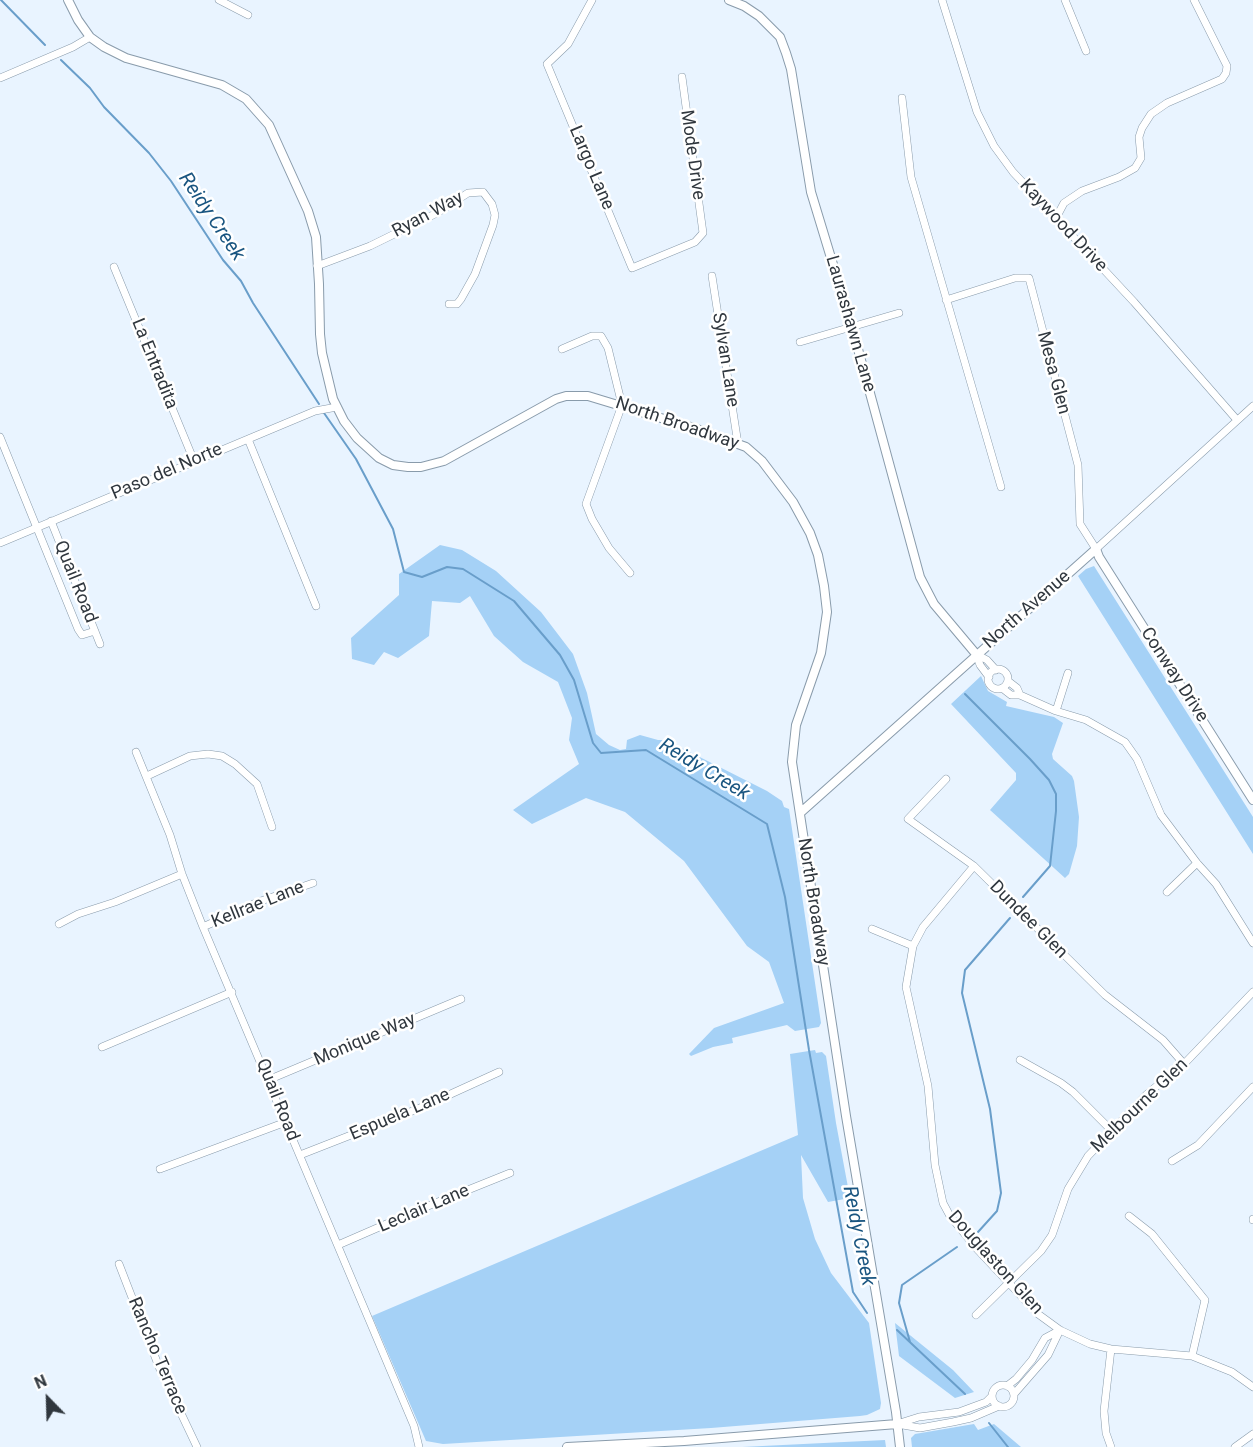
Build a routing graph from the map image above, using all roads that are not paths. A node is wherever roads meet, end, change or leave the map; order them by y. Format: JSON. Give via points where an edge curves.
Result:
{"nodes":[{"id":1,"x":68,"y":0,"type":"edge"},
{"id":2,"x":219,"y":0,"type":"edge"},
{"id":3,"x":592,"y":0,"type":"edge"},
{"id":4,"x":729,"y":0,"type":"edge"},
{"id":5,"x":942,"y":0,"type":"edge"},
{"id":6,"x":1065,"y":0,"type":"edge"},
{"id":7,"x":1194,"y":0,"type":"edge"},
{"id":8,"x":248,"y":15,"type":"dead end"},
{"id":9,"x":90,"y":37,"type":"junction"},
{"id":10,"x":1086,"y":51,"type":"dead end"},
{"id":11,"x":682,"y":77,"type":"dead end"},
{"id":12,"x":0,"y":78,"type":"edge"},
{"id":13,"x":902,"y":98,"type":"dead end"},
{"id":14,"x":1056,"y":218,"type":"junction"},
{"id":15,"x":703,"y":233,"type":"joint"},
{"id":16,"x":317,"y":266,"type":"junction"},
{"id":17,"x":114,"y":267,"type":"dead end"},
{"id":18,"x":712,"y":276,"type":"dead end"},
{"id":19,"x":946,"y":300,"type":"junction"},
{"id":20,"x":449,"y":304,"type":"dead end"},
{"id":21,"x":899,"y":313,"type":"dead end"},
{"id":22,"x":852,"y":327,"type":"junction"},
{"id":23,"x":800,"y":342,"type":"dead end"},
{"id":24,"x":562,"y":349,"type":"dead end"},
{"id":25,"x":621,"y":405,"type":"junction"},
{"id":26,"x":1253,"y":406,"type":"edge"},
{"id":27,"x":337,"y":407,"type":"junction"},
{"id":28,"x":1237,"y":420,"type":"junction"},
{"id":29,"x":0,"y":437,"type":"edge"},
{"id":30,"x":248,"y":439,"type":"junction"},
{"id":31,"x":738,"y":444,"type":"junction"},
{"id":32,"x":194,"y":461,"type":"junction"},
{"id":33,"x":1001,"y":487,"type":"dead end"},
{"id":34,"x":51,"y":521,"type":"junction"},
{"id":35,"x":37,"y":527,"type":"junction"},
{"id":36,"x":0,"y":543,"type":"edge"},
{"id":37,"x":1096,"y":549,"type":"junction"},
{"id":38,"x":630,"y":573,"type":"dead end"},
{"id":39,"x":316,"y":606,"type":"dead end"},
{"id":40,"x":95,"y":631,"type":"junction"},
{"id":41,"x":100,"y":644,"type":"dead end"},
{"id":42,"x":976,"y":654,"type":"junction"},
{"id":43,"x":996,"y":670,"type":"junction"},
{"id":44,"x":1068,"y":673,"type":"dead end"},
{"id":45,"x":989,"y":677,"type":"junction"},
{"id":46,"x":1008,"y":681,"type":"junction"},
{"id":47,"x":1002,"y":688,"type":"junction"},
{"id":48,"x":1020,"y":695,"type":"junction"},
{"id":49,"x":1056,"y":711,"type":"junction"},
{"id":50,"x":136,"y":752,"type":"dead end"},
{"id":51,"x":147,"y":776,"type":"junction"},
{"id":52,"x":945,"y":779,"type":"dead end"},
{"id":53,"x":1253,"y":800,"type":"edge"},
{"id":54,"x":800,"y":813,"type":"junction"},
{"id":55,"x":272,"y":827,"type":"dead end"},
{"id":56,"x":1197,"y":864,"type":"junction"},
{"id":57,"x":974,"y":866,"type":"junction"},
{"id":58,"x":182,"y":874,"type":"junction"},
{"id":59,"x":313,"y":883,"type":"dead end"},
{"id":60,"x":1167,"y":892,"type":"dead end"},
{"id":61,"x":59,"y":924,"type":"dead end"},
{"id":62,"x":202,"y":927,"type":"junction"},
{"id":63,"x":872,"y":929,"type":"dead end"},
{"id":64,"x":1253,"y":943,"type":"edge"},
{"id":65,"x":913,"y":946,"type":"junction"},
{"id":66,"x":232,"y":992,"type":"junction"},
{"id":67,"x":1253,"y":992,"type":"edge"},
{"id":68,"x":461,"y":999,"type":"dead end"},
{"id":69,"x":102,"y":1047,"type":"dead end"},
{"id":70,"x":1020,"y":1060,"type":"dead end"},
{"id":71,"x":1184,"y":1064,"type":"junction"},
{"id":72,"x":499,"y":1072,"type":"dead end"},
{"id":73,"x":268,"y":1080,"type":"junction"},
{"id":74,"x":1253,"y":1087,"type":"edge"},
{"id":75,"x":286,"y":1122,"type":"junction"},
{"id":76,"x":1112,"y":1131,"type":"junction"},
{"id":77,"x":300,"y":1155,"type":"junction"},
{"id":78,"x":1172,"y":1161,"type":"dead end"},
{"id":79,"x":160,"y":1169,"type":"dead end"},
{"id":80,"x":510,"y":1173,"type":"dead end"},
{"id":81,"x":1129,"y":1216,"type":"dead end"},
{"id":82,"x":338,"y":1245,"type":"junction"},
{"id":83,"x":119,"y":1264,"type":"dead end"},
{"id":84,"x":1008,"y":1283,"type":"junction"},
{"id":85,"x":976,"y":1315,"type":"dead end"},
{"id":86,"x":1060,"y":1330,"type":"junction"},
{"id":87,"x":1111,"y":1349,"type":"junction"},
{"id":88,"x":1192,"y":1356,"type":"junction"},
{"id":89,"x":1007,"y":1386,"type":"junction"},
{"id":90,"x":1253,"y":1387,"type":"edge"},
{"id":91,"x":1014,"y":1394,"type":"junction"},
{"id":92,"x":992,"y":1396,"type":"junction"},
{"id":93,"x":999,"y":1406,"type":"junction"},
{"id":94,"x":897,"y":1424,"type":"junction"},
{"id":95,"x":1253,"y":1434,"type":"edge"},
{"id":96,"x":197,"y":1447,"type":"edge"},
{"id":97,"x":419,"y":1447,"type":"edge"},
{"id":98,"x":567,"y":1447,"type":"edge"},
{"id":99,"x":900,"y":1447,"type":"edge"},
{"id":100,"x":1111,"y":1447,"type":"edge"},
{"id":101,"x":1235,"y":1447,"type":"edge"}],
"edges":[{"from":1,"to":9,"type":"street","name":"North Broadway"},
{"from":2,"to":8,"type":"street"},
{"from":3,"to":15,"type":"street","name":"Largo Lane","via":[[568,44],[547,64],[632,268],[695,242]]},
{"from":4,"to":22,"type":"street","name":"Laurashawn Lane","via":[[759,16],[780,37],[791,69],[811,192]]},
{"from":5,"to":14,"type":"street","name":"Kaywood Drive","via":[[985,131],[1013,172]]},
{"from":6,"to":10,"type":"street"},
{"from":7,"to":14,"type":"street","via":[[1227,66],[1226,74],[1151,114],[1138,137],[1141,158],[1135,168],[1082,191],[1064,203]]},
{"from":9,"to":12,"type":"street"},
{"from":9,"to":16,"type":"street","name":"North Broadway","via":[[126,58],[222,85],[246,99],[274,134],[303,200],[316,237]]},
{"from":11,"to":15,"type":"street","name":"Mode Drive"},
{"from":13,"to":19,"type":"street","via":[[911,177]]},
{"from":14,"to":28,"type":"street","name":"Kaywood Drive"},
{"from":16,"to":20,"type":"street","name":"Ryan Way","via":[[370,246],[468,193],[483,192],[492,204],[493,225],[475,274],[457,304]]},
{"from":16,"to":27,"type":"street","name":"North Broadway","via":[[322,353]]},
{"from":17,"to":32,"type":"street","name":"La Entradita"},
{"from":18,"to":31,"type":"street","name":"Sylvan Lane"},
{"from":19,"to":33,"type":"street"},
{"from":19,"to":37,"type":"street","name":"Mesa Glen","via":[[1015,278],[1029,278],[1078,465],[1080,524]]},
{"from":21,"to":22,"type":"street"},
{"from":22,"to":23,"type":"street"},
{"from":22,"to":42,"type":"street","name":"Laurashawn Lane","via":[[920,577],[934,604]]},
{"from":24,"to":25,"type":"street","via":[[601,336],[608,348]]},
{"from":25,"to":27,"type":"street","name":"North Broadway","via":[[588,396],[556,399],[444,460],[421,467],[393,465],[379,458],[357,438]]},
{"from":25,"to":31,"type":"street","name":"North Broadway"},
{"from":25,"to":38,"type":"street","via":[[586,504],[609,548]]},
{"from":26,"to":28,"type":"street","name":"North Avenue"},
{"from":27,"to":30,"type":"street","name":"Paso del Norte","via":[[315,411]]},
{"from":28,"to":37,"type":"street","name":"North Avenue"},
{"from":29,"to":35,"type":"street","name":"Quail Road"},
{"from":30,"to":32,"type":"street","name":"Paso del Norte"},
{"from":30,"to":39,"type":"street"},
{"from":31,"to":54,"type":"street","name":"North Broadway","via":[[762,461],[793,502],[818,555],[824,586],[827,612],[822,653],[793,742]]},
{"from":32,"to":34,"type":"street","name":"Paso del Norte"},
{"from":34,"to":35,"type":"street","name":"Paso del Norte"},
{"from":34,"to":40,"type":"street","name":"Quail Road"},
{"from":35,"to":36,"type":"street","name":"Paso del Norte"},
{"from":35,"to":40,"type":"street","name":"Quail Road","via":[[78,629],[82,635]]},
{"from":37,"to":42,"type":"street","name":"North Avenue"},
{"from":37,"to":53,"type":"street","name":"Conway Drive"},
{"from":40,"to":41,"type":"street","name":"Quail Road"},
{"from":42,"to":43,"type":"street"},
{"from":42,"to":45,"type":"street"},
{"from":42,"to":54,"type":"street","name":"North Avenue"},
{"from":43,"to":45,"type":"street"},
{"from":43,"to":46,"type":"street","via":[[1006,674]]},
{"from":44,"to":49,"type":"street"},
{"from":45,"to":47,"type":"street","via":[[993,688]]},
{"from":46,"to":47,"type":"street"},
{"from":46,"to":48,"type":"street"},
{"from":47,"to":48,"type":"street","via":[[1011,695]]},
{"from":48,"to":49,"type":"street"},
{"from":49,"to":56,"type":"street","via":[[1086,720],[1125,742],[1137,759],[1161,815]]},
{"from":50,"to":51,"type":"street","name":"Quail Road"},
{"from":51,"to":55,"type":"street","via":[[190,756],[222,756],[257,784]]},
{"from":51,"to":58,"type":"street","name":"Quail Road"},
{"from":52,"to":57,"type":"street","name":"Dundee Glen","via":[[908,819]]},
{"from":54,"to":94,"type":"street","name":"North Broadway"},
{"from":56,"to":60,"type":"street"},
{"from":56,"to":64,"type":"street","via":[[1216,884]]},
{"from":57,"to":65,"type":"street","name":"Douglaston Glen","via":[[923,927]]},
{"from":57,"to":71,"type":"street","name":"Dundee Glen","via":[[1105,995],[1163,1040]]},
{"from":58,"to":61,"type":"street"},
{"from":58,"to":62,"type":"street","name":"Quail Road"},
{"from":59,"to":62,"type":"street","name":"Kellrae Lane"},
{"from":62,"to":66,"type":"street","name":"Quail Road"},
{"from":63,"to":65,"type":"street"},
{"from":65,"to":84,"type":"street","name":"Douglaston Glen","via":[[906,987],[928,1086],[935,1165],[943,1203]]},
{"from":66,"to":69,"type":"street"},
{"from":66,"to":73,"type":"street","name":"Quail Road"},
{"from":67,"to":71,"type":"street","name":"Melbourne Glen"},
{"from":68,"to":73,"type":"street","name":"Monique Way"},
{"from":70,"to":76,"type":"street","via":[[1061,1083]]},
{"from":71,"to":76,"type":"street","name":"Melbourne Glen","via":[[1147,1094]]},
{"from":72,"to":77,"type":"street","name":"Espuela Lane"},
{"from":73,"to":75,"type":"street","name":"Quail Road"},
{"from":74,"to":78,"type":"street","via":[[1197,1145]]},
{"from":75,"to":77,"type":"street","name":"Quail Road"},
{"from":75,"to":79,"type":"street"},
{"from":76,"to":84,"type":"street","name":"Melbourne Glen","via":[[1075,1176],[1052,1235]]},
{"from":77,"to":82,"type":"street","name":"Quail Road"},
{"from":80,"to":82,"type":"street","name":"Leclair Lane"},
{"from":81,"to":88,"type":"street","via":[[1152,1234],[1204,1300]]},
{"from":82,"to":97,"type":"street","name":"Quail Road","via":[[414,1426]]},
{"from":83,"to":96,"type":"street","name":"Rancho Terrace","via":[[159,1367]]},
{"from":84,"to":85,"type":"street","name":"Melbourne Glen"},
{"from":84,"to":86,"type":"street","name":"Douglaston Glen"},
{"from":86,"to":87,"type":"street","name":"Douglaston Glen"},
{"from":86,"to":89,"type":"street","via":[[1045,1338],[1032,1360]]},
{"from":86,"to":91,"type":"street","via":[[1035,1372]]},
{"from":87,"to":88,"type":"street","name":"Douglaston Glen"},
{"from":87,"to":100,"type":"street","via":[[1104,1411]]},
{"from":88,"to":90,"type":"street","name":"Douglaston Glen","via":[[1232,1372]]},
{"from":89,"to":91,"type":"street"},
{"from":89,"to":92,"type":"street","via":[[996,1387]]},
{"from":91,"to":93,"type":"street","via":[[1011,1403]]},
{"from":92,"to":93,"type":"street"},
{"from":92,"to":94,"type":"street","via":[[987,1402],[959,1412]]},
{"from":93,"to":94,"type":"street","via":[[971,1418],[920,1428]]},
{"from":94,"to":98,"type":"street"},
{"from":94,"to":99,"type":"street","name":"North Broadway"},
{"from":95,"to":101,"type":"street"}]}
